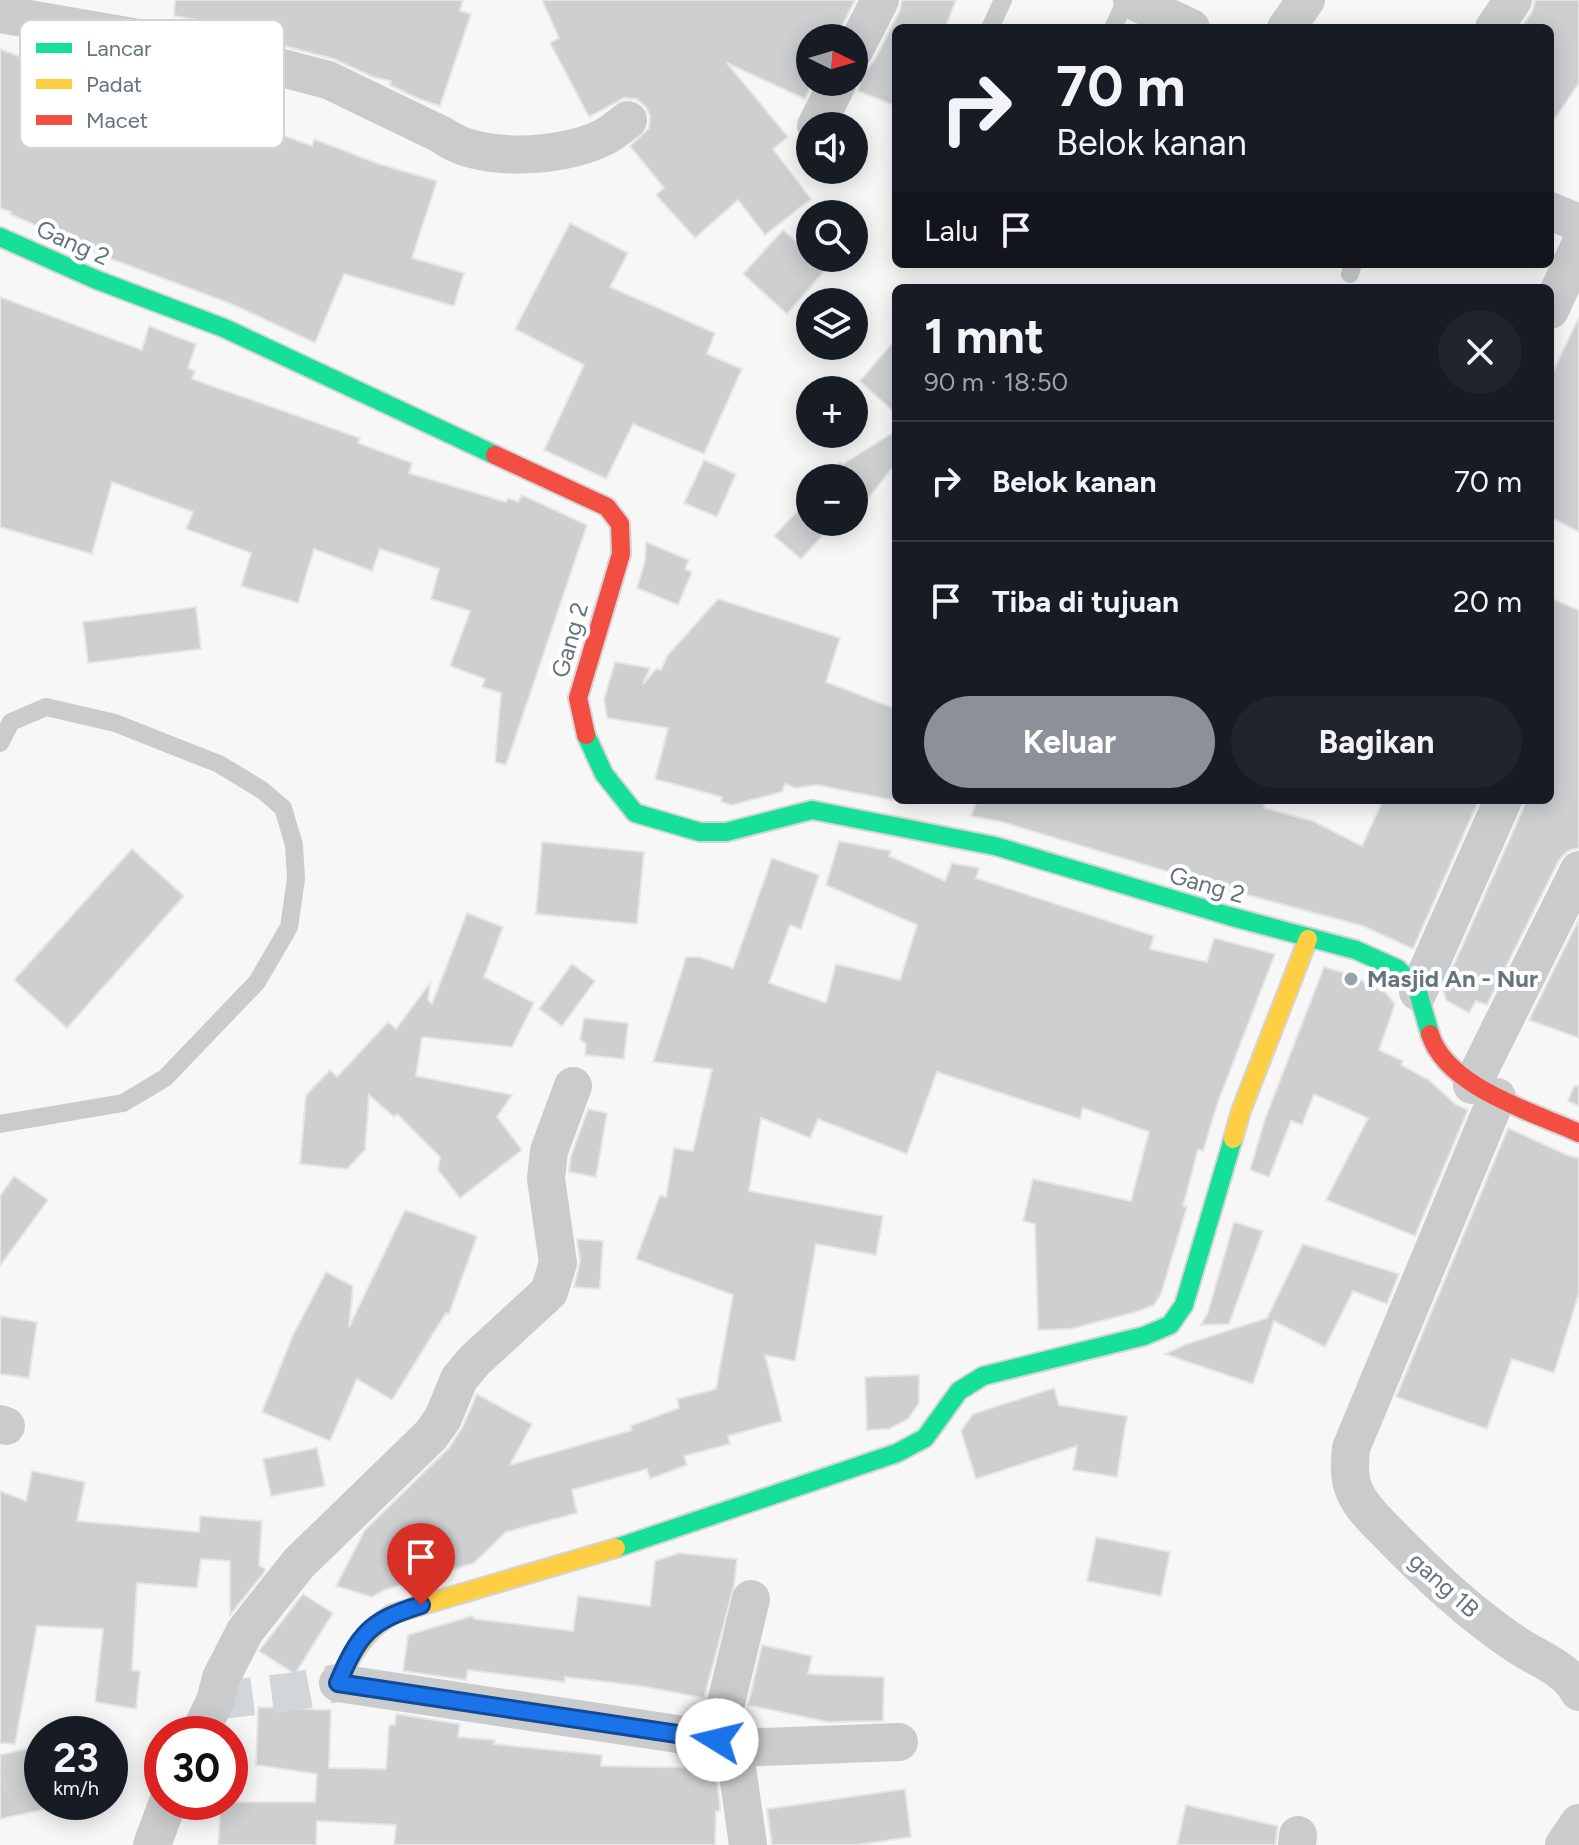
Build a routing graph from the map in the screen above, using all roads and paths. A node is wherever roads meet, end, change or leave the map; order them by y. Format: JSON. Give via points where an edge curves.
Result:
{"nodes":[{"id":1,"x":880,"y":0,"type":"edge"},
{"id":2,"x":1003,"y":0,"type":"edge"},
{"id":3,"x":1129,"y":0,"type":"edge"},
{"id":4,"x":1306,"y":0,"type":"edge"},
{"id":5,"x":1513,"y":0,"type":"edge"},
{"id":6,"x":0,"y":14,"type":"edge"},
{"id":7,"x":35,"y":20,"type":"edge"},
{"id":8,"x":868,"y":24,"type":"edge"},
{"id":9,"x":992,"y":24,"type":"edge"},
{"id":10,"x":1115,"y":24,"type":"edge"},
{"id":11,"x":1182,"y":24,"type":"edge"},
{"id":12,"x":1289,"y":24,"type":"edge"},
{"id":13,"x":1497,"y":24,"type":"edge"},
{"id":14,"x":284,"y":68,"type":"edge"},
{"id":15,"x":628,"y":120,"type":"dead end"},
{"id":16,"x":1554,"y":213,"type":"edge"},
{"id":17,"x":1579,"y":223,"type":"edge"},
{"id":18,"x":0,"y":237,"type":"edge"},
{"id":19,"x":1579,"y":247,"type":"edge"},
{"id":20,"x":1554,"y":301,"type":"edge"},
{"id":21,"x":0,"y":743,"type":"edge"},
{"id":22,"x":1501,"y":804,"type":"edge"},
{"id":23,"x":1579,"y":870,"type":"edge"},
{"id":24,"x":1308,"y":939,"type":"junction"},
{"id":25,"x":1418,"y":992,"type":"junction"},
{"id":26,"x":573,"y":1086,"type":"dead end"},
{"id":27,"x":1484,"y":1091,"type":"junction"},
{"id":28,"x":0,"y":1124,"type":"edge"},
{"id":29,"x":1579,"y":1133,"type":"edge"},
{"id":30,"x":751,"y":1599,"type":"dead end"},
{"id":31,"x":338,"y":1683,"type":"joint"},
{"id":32,"x":1579,"y":1692,"type":"edge"},
{"id":33,"x":208,"y":1716,"type":"edge"},
{"id":34,"x":899,"y":1742,"type":"dead end"},
{"id":35,"x":724,"y":1744,"type":"junction"},
{"id":36,"x":161,"y":1820,"type":"edge"},
{"id":37,"x":1579,"y":1823,"type":"edge"},
{"id":38,"x":152,"y":1845,"type":"edge"},
{"id":39,"x":748,"y":1845,"type":"edge"},
{"id":40,"x":1564,"y":1845,"type":"edge"}],
"edges":[{"from":1,"to":8,"type":"street"},
{"from":2,"to":9,"type":"lane"},
{"from":3,"to":10,"type":"lane"},
{"from":3,"to":11,"type":"street"},
{"from":4,"to":12,"type":"street"},
{"from":5,"to":13,"type":"street"},
{"from":6,"to":7,"type":"street"},
{"from":14,"to":15,"type":"street","via":[[328,80],[483,153],[574,147],[602,138]]},
{"from":16,"to":17,"type":"street"},
{"from":18,"to":24,"type":"street","name":"Gang 2","via":[[224,328],[607,507],[620,524],[621,554],[578,698],[585,733],[604,774],[635,813],[700,832],[726,832],[812,810],[995,846]]},
{"from":19,"to":20,"type":"street"},
{"from":21,"to":28,"type":"lane","via":[[11,722],[46,707],[115,723],[219,764],[283,808],[294,845],[296,879],[289,927],[257,982],[165,1078],[123,1103]]},
{"from":22,"to":25,"type":"street"},
{"from":23,"to":27,"type":"street"},
{"from":24,"to":25,"type":"street","name":"Gang 2","via":[[1356,950],[1398,969]]},
{"from":24,"to":31,"type":"street","via":[[1241,1111],[1184,1305],[1170,1325],[983,1376],[959,1391],[925,1438],[897,1453],[624,1545],[392,1614],[354,1646]]},
{"from":25,"to":27,"type":"street","via":[[1442,1058]]},
{"from":26,"to":33,"type":"street","via":[[549,1151],[546,1179],[558,1263],[549,1292],[459,1379],[431,1435],[299,1563],[245,1631]]},
{"from":27,"to":29,"type":"street"},
{"from":27,"to":32,"type":"street","name":"gang 1B","via":[[1351,1448],[1350,1469],[1354,1491],[1371,1515],[1464,1607],[1571,1677]]},
{"from":30,"to":35,"type":"street"},
{"from":31,"to":35,"type":"street"},
{"from":34,"to":35,"type":"street"},
{"from":35,"to":39,"type":"street","via":[[736,1760]]},
{"from":36,"to":38,"type":"street"},
{"from":37,"to":40,"type":"street"}]}
